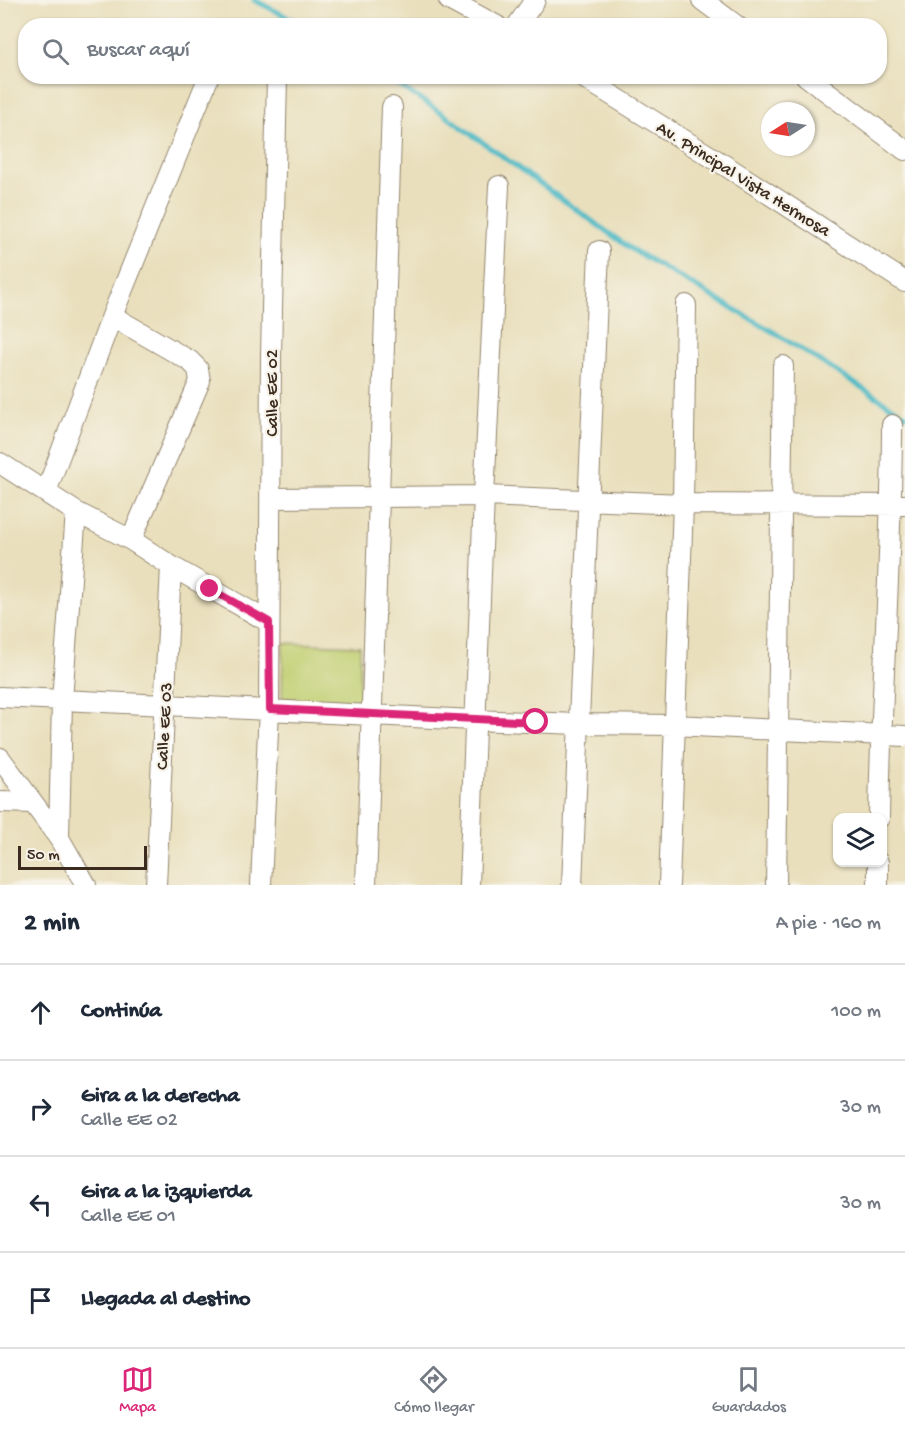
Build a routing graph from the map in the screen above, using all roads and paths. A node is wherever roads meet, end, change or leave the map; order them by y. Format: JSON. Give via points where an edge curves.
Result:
{"nodes":[{"id":1,"x":449,"y":0,"type":"edge"},
{"id":2,"x":536,"y":0,"type":"edge"},
{"id":3,"x":702,"y":0,"type":"edge"},
{"id":4,"x":482,"y":18,"type":"edge"},
{"id":5,"x":523,"y":18,"type":"edge"},
{"id":6,"x":726,"y":18,"type":"edge"},
{"id":7,"x":206,"y":84,"type":"edge"},
{"id":8,"x":277,"y":84,"type":"edge"},
{"id":9,"x":594,"y":84,"type":"edge"},
{"id":10,"x":817,"y":84,"type":"edge"},
{"id":11,"x":392,"y":107,"type":"dead end"},
{"id":12,"x":905,"y":150,"type":"edge"},
{"id":13,"x":499,"y":186,"type":"dead end"},
{"id":14,"x":599,"y":252,"type":"dead end"},
{"id":15,"x":905,"y":282,"type":"edge"},
{"id":16,"x":686,"y":305,"type":"dead end"},
{"id":17,"x":112,"y":316,"type":"junction"},
{"id":18,"x":783,"y":366,"type":"dead end"},
{"id":19,"x":892,"y":425,"type":"dead end"},
{"id":20,"x":0,"y":463,"type":"edge"},
{"id":21,"x":46,"y":492,"type":"junction"},
{"id":22,"x":484,"y":496,"type":"junction"},
{"id":23,"x":378,"y":497,"type":"junction"},
{"id":24,"x":272,"y":498,"type":"junction"},
{"id":25,"x":588,"y":500,"type":"junction"},
{"id":26,"x":781,"y":503,"type":"junction"},
{"id":27,"x":683,"y":504,"type":"junction"},
{"id":28,"x":898,"y":504,"type":"edge"},
{"id":29,"x":76,"y":512,"type":"junction"},
{"id":30,"x":131,"y":540,"type":"junction"},
{"id":31,"x":171,"y":566,"type":"junction"},
{"id":32,"x":269,"y":622,"type":"junction"},
{"id":33,"x":0,"y":697,"type":"edge"},
{"id":34,"x":62,"y":700,"type":"junction"},
{"id":35,"x":165,"y":706,"type":"junction"},
{"id":36,"x":270,"y":709,"type":"junction"},
{"id":37,"x":373,"y":715,"type":"junction"},
{"id":38,"x":474,"y":720,"type":"junction"},
{"id":39,"x":578,"y":724,"type":"junction"},
{"id":40,"x":674,"y":725,"type":"junction"},
{"id":41,"x":778,"y":731,"type":"junction"},
{"id":42,"x":880,"y":735,"type":"junction"},
{"id":43,"x":905,"y":736,"type":"edge"},
{"id":44,"x":0,"y":758,"type":"edge"},
{"id":45,"x":0,"y":802,"type":"edge"},
{"id":46,"x":33,"y":803,"type":"junction"},
{"id":47,"x":879,"y":813,"type":"edge"},
{"id":48,"x":59,"y":838,"type":"junction"},
{"id":49,"x":878,"y":867,"type":"edge"},
{"id":50,"x":86,"y":885,"type":"edge"},
{"id":51,"x":156,"y":885,"type":"edge"},
{"id":52,"x":261,"y":885,"type":"edge"},
{"id":53,"x":366,"y":885,"type":"edge"},
{"id":54,"x":469,"y":885,"type":"edge"},
{"id":55,"x":572,"y":885,"type":"edge"},
{"id":56,"x":669,"y":885,"type":"edge"},
{"id":57,"x":776,"y":885,"type":"edge"},
{"id":58,"x":878,"y":885,"type":"edge"}],
"edges":[{"from":1,"to":4,"type":"street"},
{"from":2,"to":5,"type":"street"},
{"from":3,"to":6,"type":"street"},
{"from":7,"to":17,"type":"street"},
{"from":8,"to":24,"type":"street","name":"Calle EE 02"},
{"from":9,"to":15,"type":"street","name":"Av. Principal Vista Hermosa"},
{"from":10,"to":12,"type":"street"},
{"from":11,"to":23,"type":"street"},
{"from":13,"to":22,"type":"street"},
{"from":14,"to":25,"type":"street"},
{"from":16,"to":27,"type":"street"},
{"from":17,"to":21,"type":"street"},
{"from":17,"to":30,"type":"street","via":[[190,361],[198,369],[200,381]]},
{"from":18,"to":26,"type":"street"},
{"from":19,"to":28,"type":"street"},
{"from":20,"to":21,"type":"street"},
{"from":21,"to":29,"type":"street"},
{"from":22,"to":23,"type":"street"},
{"from":22,"to":25,"type":"street"},
{"from":22,"to":38,"type":"street"},
{"from":23,"to":24,"type":"street"},
{"from":23,"to":37,"type":"street"},
{"from":24,"to":32,"type":"street","name":"Calle EE 02"},
{"from":25,"to":27,"type":"street"},
{"from":25,"to":39,"type":"street"},
{"from":26,"to":27,"type":"street"},
{"from":26,"to":28,"type":"street"},
{"from":26,"to":41,"type":"street"},
{"from":27,"to":40,"type":"street"},
{"from":28,"to":42,"type":"street"},
{"from":29,"to":30,"type":"street"},
{"from":29,"to":34,"type":"street"},
{"from":30,"to":31,"type":"street"},
{"from":31,"to":32,"type":"street"},
{"from":31,"to":35,"type":"street","name":"Calle EE 03"},
{"from":32,"to":36,"type":"street","name":"Calle EE 02"},
{"from":33,"to":34,"type":"street"},
{"from":34,"to":35,"type":"street"},
{"from":34,"to":48,"type":"street"},
{"from":35,"to":36,"type":"street"},
{"from":35,"to":51,"type":"street","name":"Calle EE 03"},
{"from":36,"to":37,"type":"street"},
{"from":36,"to":52,"type":"street","name":"Calle EE 02"},
{"from":37,"to":38,"type":"street"},
{"from":37,"to":53,"type":"street"},
{"from":38,"to":39,"type":"street"},
{"from":38,"to":54,"type":"street"},
{"from":39,"to":40,"type":"street"},
{"from":39,"to":55,"type":"street"},
{"from":40,"to":41,"type":"street"},
{"from":40,"to":56,"type":"street"},
{"from":41,"to":42,"type":"street"},
{"from":41,"to":57,"type":"street"},
{"from":42,"to":43,"type":"street"},
{"from":42,"to":47,"type":"street"},
{"from":44,"to":46,"type":"street"},
{"from":45,"to":46,"type":"street"},
{"from":46,"to":48,"type":"street"},
{"from":48,"to":50,"type":"street"},
{"from":49,"to":58,"type":"street"}]}
